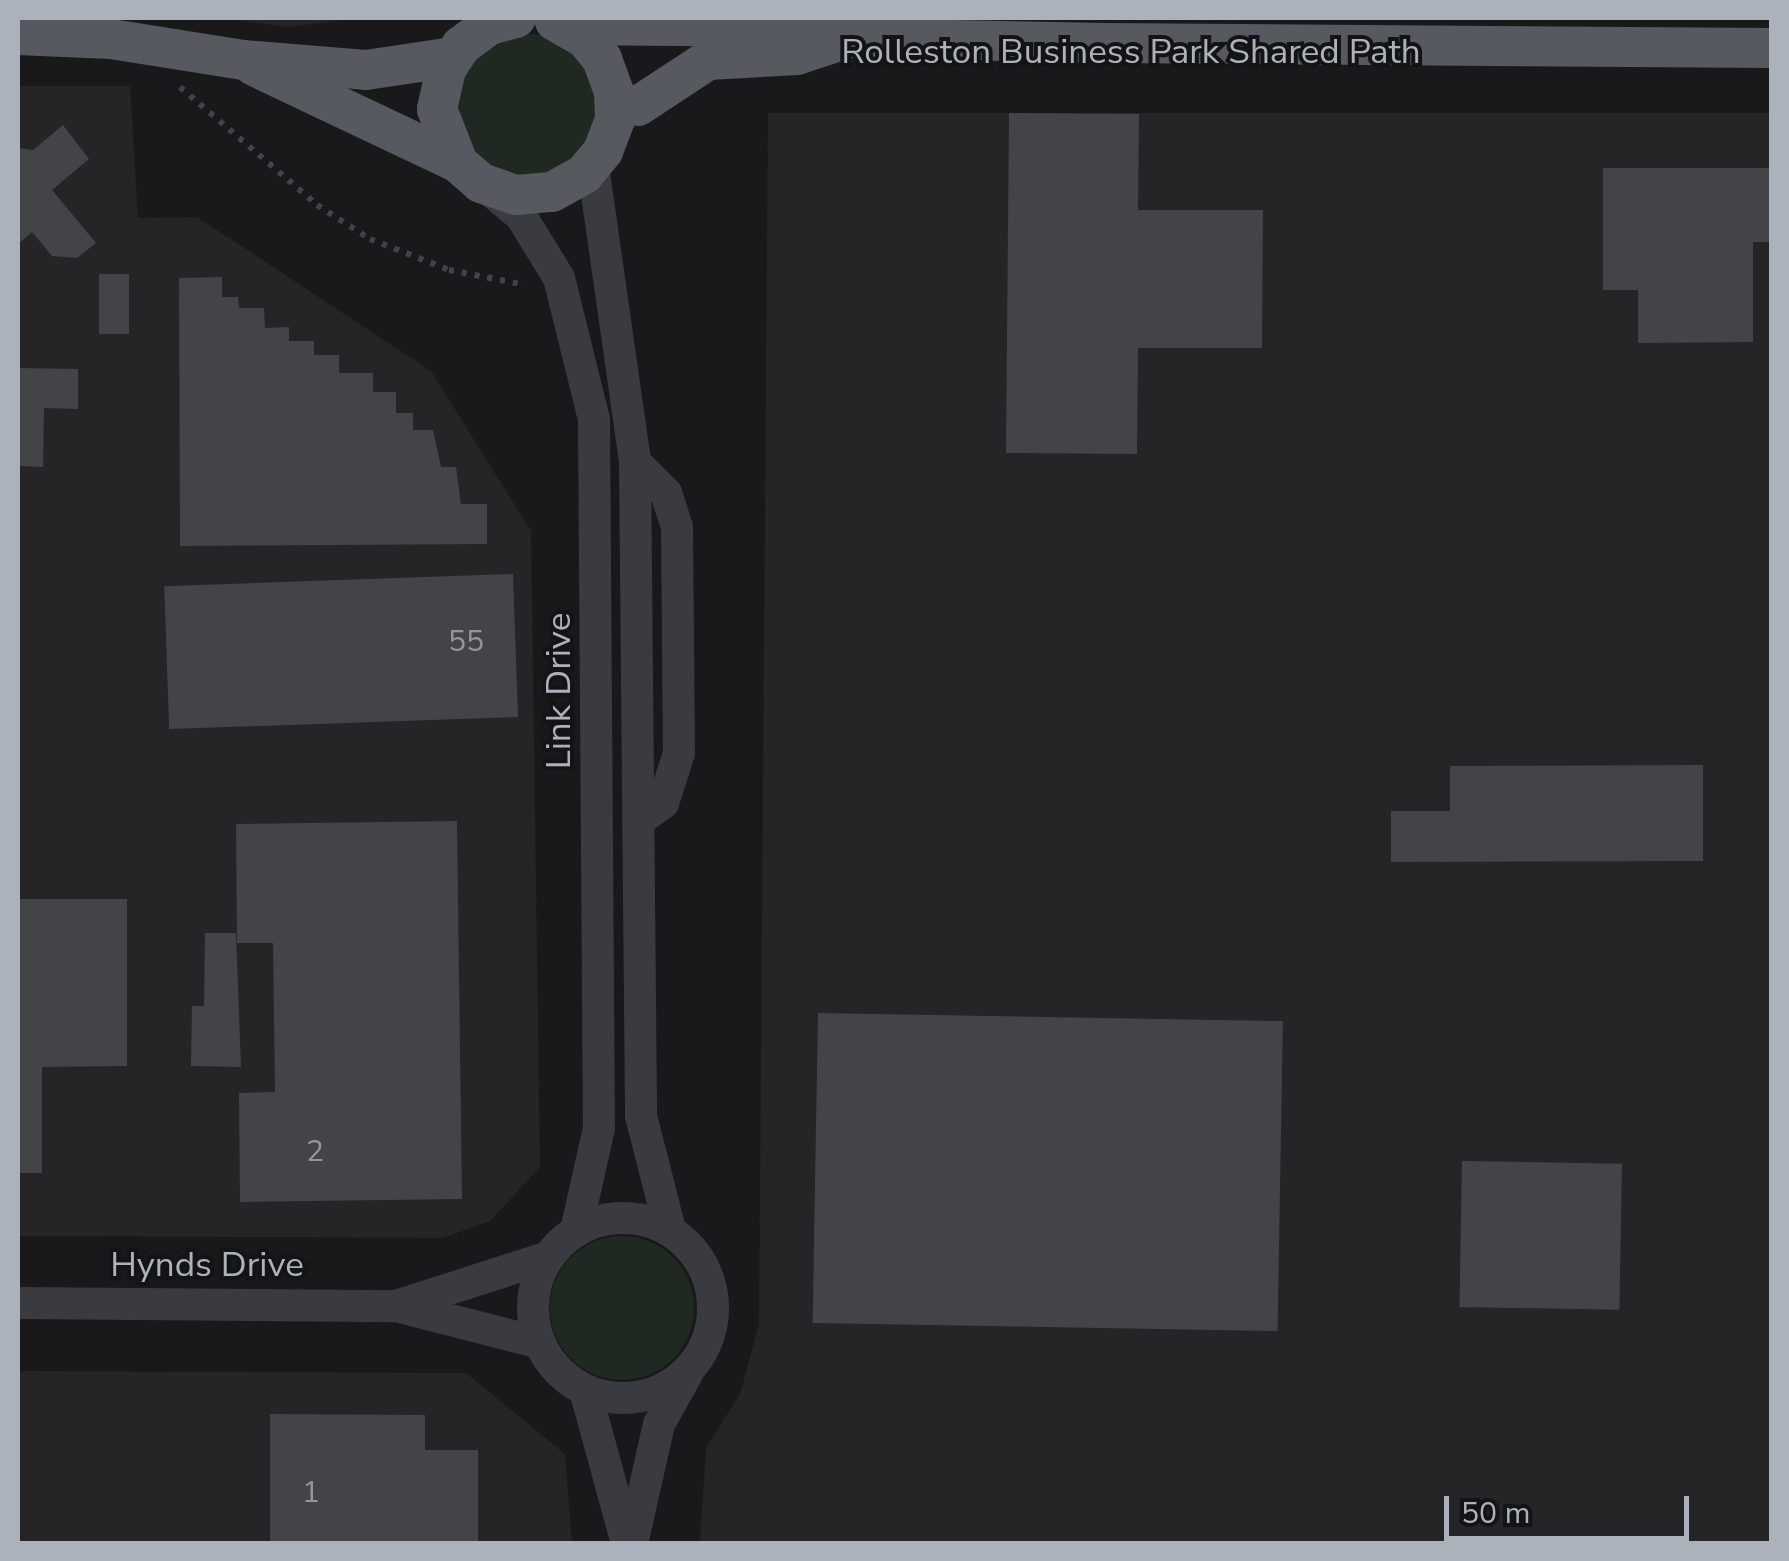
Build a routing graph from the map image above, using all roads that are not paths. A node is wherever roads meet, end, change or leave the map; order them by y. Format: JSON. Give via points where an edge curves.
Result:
{"nodes":[{"id":1,"x":516,"y":18,"type":"edge"},
{"id":2,"x":553,"y":20,"type":"edge"},
{"id":3,"x":18,"y":35,"type":"edge"},
{"id":4,"x":848,"y":38,"type":"junction"},
{"id":5,"x":461,"y":40,"type":"edge"},
{"id":6,"x":1772,"y":48,"type":"edge"},
{"id":7,"x":243,"y":60,"type":"junction"},
{"id":8,"x":627,"y":108,"type":"junction"},
{"id":9,"x":593,"y":166,"type":"junction"},
{"id":10,"x":470,"y":173,"type":"junction"},
{"id":11,"x":670,"y":1230,"type":"junction"},
{"id":12,"x":576,"y":1231,"type":"junction"},
{"id":13,"x":548,"y":1258,"type":"junction"},
{"id":14,"x":18,"y":1304,"type":"edge"},
{"id":15,"x":396,"y":1306,"type":"junction"},
{"id":16,"x":540,"y":1342,"type":"junction"},
{"id":17,"x":689,"y":1370,"type":"junction"},
{"id":18,"x":585,"y":1390,"type":"junction"},
{"id":19,"x":629,"y":1544,"type":"edge"}],
"edges":[{"from":1,"to":5,"type":"main road"},
{"from":2,"to":4,"type":"main road","via":[[799,27]]},
{"from":2,"to":8,"type":"main road","via":[[602,59]]},
{"from":3,"to":7,"type":"main road","via":[[111,39]]},
{"from":4,"to":6,"type":"main road"},
{"from":4,"to":8,"type":"main road","via":[[797,56],[708,60]]},
{"from":5,"to":7,"type":"main road","via":[[366,70]]},
{"from":5,"to":10,"type":"main road","via":[[437,109]]},
{"from":7,"to":10,"type":"main road"},
{"from":8,"to":9,"type":"main road"},
{"from":9,"to":10,"type":"main road","via":[[564,187],[540,194],[516,195]]},
{"from":9,"to":11,"type":"street","via":[[635,462],[641,1116]]},
{"from":10,"to":12,"type":"street","name":"Link Drive","via":[[522,216],[560,278],[594,419],[600,1128]]},
{"from":11,"to":12,"type":"street","via":[[630,1218]]},
{"from":11,"to":17,"type":"street","via":[[703,1265],[712,1296],[711,1328]]},
{"from":12,"to":13,"type":"street"},
{"from":13,"to":15,"type":"street","name":"Hynds Drive"},
{"from":13,"to":16,"type":"street","via":[[533,1299]]},
{"from":14,"to":15,"type":"street","name":"Hynds Drive"},
{"from":15,"to":16,"type":"street","name":"Hynds Drive"},
{"from":16,"to":18,"type":"street","via":[[558,1371]]},
{"from":17,"to":18,"type":"street","via":[[634,1398]]},
{"from":17,"to":19,"type":"street","via":[[659,1424]]},
{"from":18,"to":19,"type":"street"}]}
